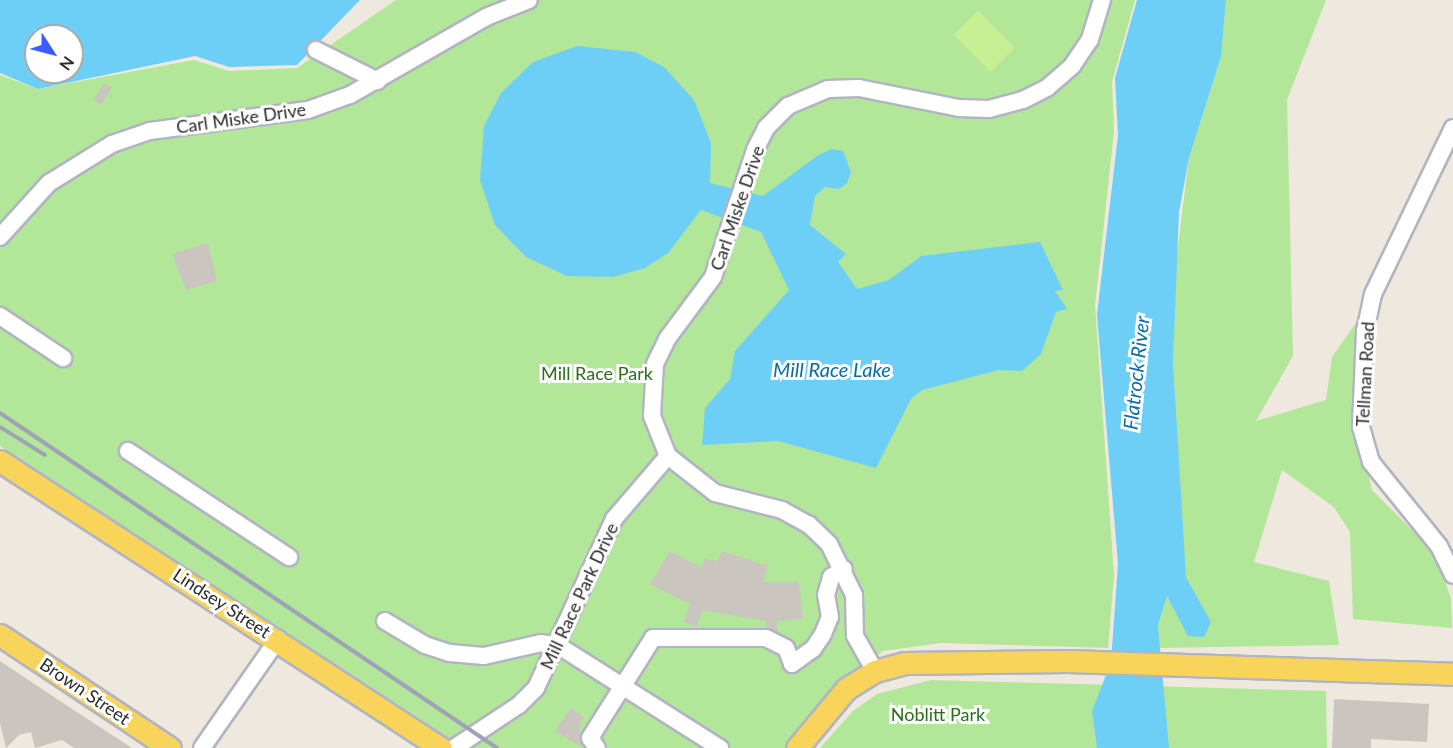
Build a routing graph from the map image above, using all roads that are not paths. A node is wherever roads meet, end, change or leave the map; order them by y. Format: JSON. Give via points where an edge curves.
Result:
{"nodes":[{"id":1,"x":530,"y":0,"type":"edge"},
{"id":2,"x":1102,"y":0,"type":"edge"},
{"id":3,"x":316,"y":50,"type":"dead end"},
{"id":4,"x":378,"y":81,"type":"junction"},
{"id":5,"x":1453,"y":128,"type":"edge"},
{"id":6,"x":0,"y":237,"type":"edge"},
{"id":7,"x":0,"y":316,"type":"edge"},
{"id":8,"x":63,"y":358,"type":"dead end"},
{"id":9,"x":128,"y":452,"type":"dead end"},
{"id":10,"x":668,"y":456,"type":"junction"},
{"id":11,"x":1,"y":467,"type":"edge"},
{"id":12,"x":289,"y":557,"type":"dead end"},
{"id":13,"x":844,"y":569,"type":"junction"},
{"id":14,"x":1453,"y":575,"type":"edge"},
{"id":15,"x":385,"y":621,"type":"dead end"},
{"id":16,"x":0,"y":635,"type":"edge"},
{"id":17,"x":278,"y":639,"type":"junction"},
{"id":18,"x":559,"y":646,"type":"junction"},
{"id":19,"x":875,"y":671,"type":"junction"},
{"id":20,"x":1453,"y":674,"type":"edge"},
{"id":21,"x":624,"y":684,"type":"junction"},
{"id":22,"x":594,"y":743,"type":"edge"},
{"id":23,"x":170,"y":748,"type":"edge"},
{"id":24,"x":202,"y":748,"type":"edge"},
{"id":25,"x":441,"y":748,"type":"edge"},
{"id":26,"x":454,"y":748,"type":"edge"},
{"id":27,"x":720,"y":748,"type":"edge"},
{"id":28,"x":797,"y":748,"type":"edge"}],
"edges":[{"from":1,"to":4,"type":"street","name":"Carl Miske Drive","via":[[486,17]]},
{"from":2,"to":10,"type":"street","name":"Carl Miske Drive","via":[[1090,39],[1072,66],[1048,87],[1023,100],[989,109],[959,108],[859,88],[808,94],[766,128],[713,277],[667,339],[655,363],[651,416]]},
{"from":3,"to":4,"type":"street"},
{"from":4,"to":6,"type":"street","name":"Carl Miske Drive","via":[[308,110],[150,131],[112,144],[49,183]]},
{"from":5,"to":14,"type":"street","name":"Tellman Road","via":[[1373,294],[1365,331],[1361,427],[1371,462],[1439,546]]},
{"from":7,"to":8,"type":"street"},
{"from":9,"to":12,"type":"street"},
{"from":10,"to":13,"type":"street","name":"Carl Miske Drive","via":[[714,493],[782,510],[809,525]]},
{"from":10,"to":18,"type":"street","name":"Mill Race Park Drive","via":[[614,519]]},
{"from":11,"to":17,"type":"main road","name":"Lindsey Street"},
{"from":13,"to":19,"type":"street","name":"Carl Miske Drive","via":[[854,595],[855,636]]},
{"from":13,"to":21,"type":"street","via":[[831,576],[826,595],[830,617],[823,634],[813,650],[792,664],[786,648],[766,638],[653,638]]},
{"from":15,"to":18,"type":"street","via":[[425,645],[450,653],[484,656],[541,643]]},
{"from":16,"to":23,"type":"main road","name":"Brown Street"},
{"from":17,"to":24,"type":"street"},
{"from":17,"to":25,"type":"main road","name":"Lindsey Street"},
{"from":18,"to":21,"type":"street"},
{"from":18,"to":26,"type":"street","name":"Mill Race Park Drive","via":[[536,687],[519,705]]},
{"from":19,"to":20,"type":"main road","via":[[943,659]]},
{"from":19,"to":28,"type":"main road","via":[[833,700]]},
{"from":21,"to":22,"type":"street"},
{"from":21,"to":27,"type":"street"}]}
